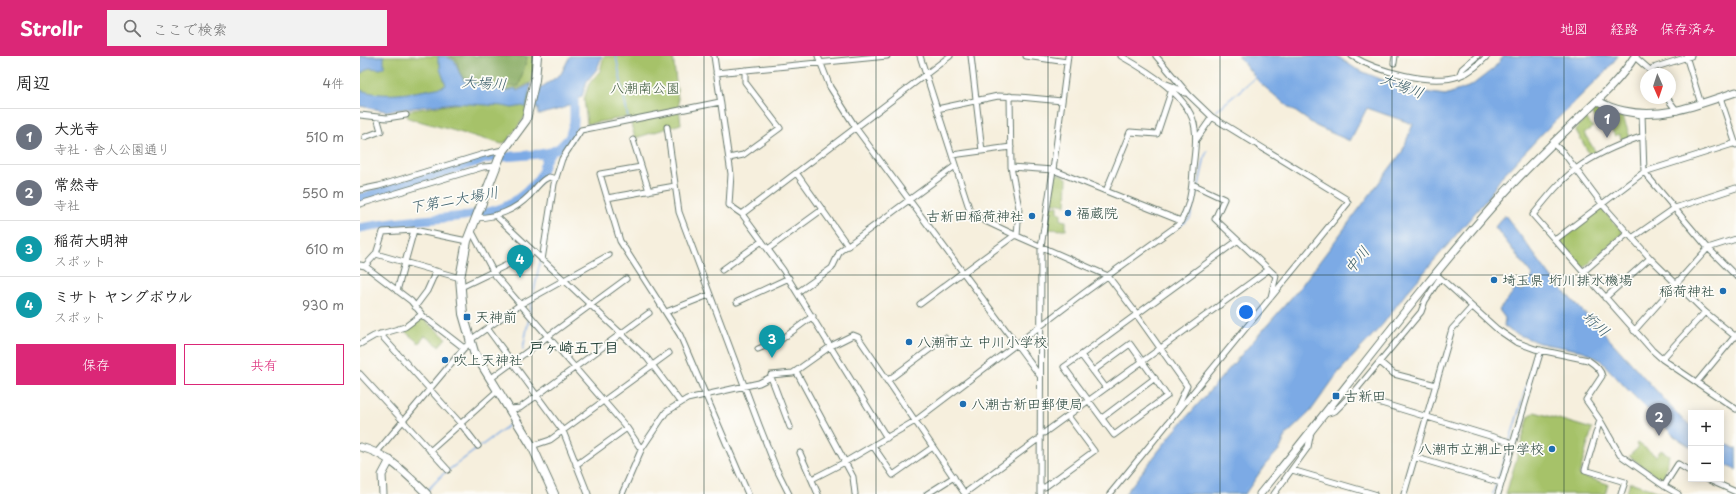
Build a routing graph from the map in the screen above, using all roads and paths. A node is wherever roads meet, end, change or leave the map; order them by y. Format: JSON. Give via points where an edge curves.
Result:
{"nodes":[{"id":1,"x":537,"y":56,"type":"edge"},
{"id":2,"x":714,"y":56,"type":"edge"},
{"id":3,"x":818,"y":56,"type":"edge"},
{"id":4,"x":887,"y":56,"type":"edge"},
{"id":5,"x":920,"y":56,"type":"edge"},
{"id":6,"x":950,"y":56,"type":"edge"},
{"id":7,"x":971,"y":56,"type":"edge"},
{"id":8,"x":1026,"y":56,"type":"edge"},
{"id":9,"x":1068,"y":56,"type":"edge"},
{"id":10,"x":1121,"y":56,"type":"edge"},
{"id":11,"x":1156,"y":56,"type":"edge"},
{"id":12,"x":1352,"y":56,"type":"edge"},
{"id":13,"x":1395,"y":56,"type":"edge"},
{"id":14,"x":1477,"y":56,"type":"edge"},
{"id":15,"x":1487,"y":56,"type":"edge"},
{"id":16,"x":1635,"y":56,"type":"edge"},
{"id":17,"x":1688,"y":57,"type":"edge"},
{"id":18,"x":820,"y":62,"type":"junction"},
{"id":19,"x":1067,"y":62,"type":"junction"},
{"id":20,"x":1394,"y":63,"type":"dead end"},
{"id":21,"x":1647,"y":68,"type":"edge"},
{"id":22,"x":1653,"y":68,"type":"edge"},
{"id":23,"x":745,"y":70,"type":"junction"},
{"id":24,"x":716,"y":73,"type":"junction"},
{"id":25,"x":926,"y":75,"type":"junction"},
{"id":26,"x":1459,"y":76,"type":"junction"},
{"id":27,"x":1163,"y":82,"type":"junction"},
{"id":28,"x":1171,"y":92,"type":"junction"},
{"id":29,"x":1736,"y":92,"type":"edge"},
{"id":30,"x":1189,"y":95,"type":"junction"},
{"id":31,"x":1010,"y":96,"type":"junction"},
{"id":32,"x":1720,"y":98,"type":"junction"},
{"id":33,"x":976,"y":100,"type":"junction"},
{"id":34,"x":1598,"y":100,"type":"junction"},
{"id":35,"x":1062,"y":101,"type":"junction"},
{"id":36,"x":720,"y":102,"type":"junction"},
{"id":37,"x":1672,"y":104,"type":"edge"},
{"id":38,"x":1701,"y":104,"type":"junction"},
{"id":39,"x":937,"y":109,"type":"junction"},
{"id":40,"x":1677,"y":111,"type":"junction"},
{"id":41,"x":1642,"y":114,"type":"junction"},
{"id":42,"x":360,"y":115,"type":"edge"},
{"id":43,"x":406,"y":115,"type":"dead end"},
{"id":44,"x":377,"y":117,"type":"junction"},
{"id":45,"x":1212,"y":117,"type":"junction"},
{"id":46,"x":667,"y":127,"type":"dead end"},
{"id":47,"x":856,"y":127,"type":"junction"},
{"id":48,"x":1643,"y":136,"type":"junction"},
{"id":49,"x":364,"y":137,"type":"dead end"},
{"id":50,"x":633,"y":140,"type":"dead end"},
{"id":51,"x":1196,"y":140,"type":"junction"},
{"id":52,"x":1552,"y":143,"type":"junction"},
{"id":53,"x":1736,"y":144,"type":"edge"},
{"id":54,"x":1011,"y":147,"type":"junction"},
{"id":55,"x":982,"y":151,"type":"junction"},
{"id":56,"x":502,"y":152,"type":"junction"},
{"id":57,"x":952,"y":155,"type":"junction"},
{"id":58,"x":730,"y":158,"type":"junction"},
{"id":59,"x":497,"y":165,"type":"junction"},
{"id":60,"x":955,"y":166,"type":"junction"},
{"id":61,"x":641,"y":167,"type":"junction"},
{"id":62,"x":1011,"y":167,"type":"junction"},
{"id":63,"x":1576,"y":169,"type":"junction"},
{"id":64,"x":1053,"y":170,"type":"junction"},
{"id":65,"x":1644,"y":172,"type":"junction"},
{"id":66,"x":797,"y":174,"type":"junction"},
{"id":67,"x":556,"y":179,"type":"junction"},
{"id":68,"x":1192,"y":184,"type":"junction"},
{"id":69,"x":675,"y":186,"type":"junction"},
{"id":70,"x":1736,"y":188,"type":"edge"},
{"id":71,"x":360,"y":189,"type":"edge"},
{"id":72,"x":649,"y":191,"type":"junction"},
{"id":73,"x":1106,"y":191,"type":"junction"},
{"id":74,"x":607,"y":198,"type":"junction"},
{"id":75,"x":909,"y":200,"type":"junction"},
{"id":76,"x":360,"y":204,"type":"edge"},
{"id":77,"x":1602,"y":204,"type":"junction"},
{"id":78,"x":1675,"y":208,"type":"junction"},
{"id":79,"x":823,"y":209,"type":"junction"},
{"id":80,"x":742,"y":214,"type":"junction"},
{"id":81,"x":477,"y":215,"type":"junction"},
{"id":82,"x":496,"y":216,"type":"junction"},
{"id":83,"x":1181,"y":221,"type":"junction"},
{"id":84,"x":414,"y":230,"type":"junction"},
{"id":85,"x":471,"y":230,"type":"junction"},
{"id":86,"x":1628,"y":233,"type":"junction"},
{"id":87,"x":1016,"y":236,"type":"junction"},
{"id":88,"x":1632,"y":238,"type":"junction"},
{"id":89,"x":1736,"y":239,"type":"edge"},
{"id":90,"x":1555,"y":240,"type":"junction"},
{"id":91,"x":467,"y":241,"type":"junction"},
{"id":92,"x":762,"y":241,"type":"junction"},
{"id":93,"x":1237,"y":241,"type":"junction"},
{"id":94,"x":848,"y":246,"type":"junction"},
{"id":95,"x":1041,"y":247,"type":"junction"},
{"id":96,"x":1708,"y":248,"type":"junction"},
{"id":97,"x":768,"y":249,"type":"junction"},
{"id":98,"x":534,"y":252,"type":"junction"},
{"id":99,"x":376,"y":254,"type":"junction"},
{"id":100,"x":609,"y":255,"type":"dead end"},
{"id":101,"x":1650,"y":258,"type":"junction"},
{"id":102,"x":542,"y":260,"type":"junction"},
{"id":103,"x":405,"y":262,"type":"junction"},
{"id":104,"x":362,"y":265,"type":"edge"},
{"id":105,"x":722,"y":270,"type":"dead end"},
{"id":106,"x":1268,"y":270,"type":"junction"},
{"id":107,"x":436,"y":271,"type":"junction"},
{"id":108,"x":494,"y":271,"type":"junction"},
{"id":109,"x":1583,"y":272,"type":"junction"},
{"id":110,"x":963,"y":273,"type":"junction"},
{"id":111,"x":1108,"y":276,"type":"junction"},
{"id":112,"x":1438,"y":276,"type":"junction"},
{"id":113,"x":1736,"y":276,"type":"edge"},
{"id":114,"x":460,"y":278,"type":"junction"},
{"id":115,"x":789,"y":278,"type":"junction"},
{"id":116,"x":626,"y":279,"type":"dead end"},
{"id":117,"x":564,"y":280,"type":"junction"},
{"id":118,"x":1676,"y":284,"type":"junction"},
{"id":119,"x":461,"y":287,"type":"junction"},
{"id":120,"x":397,"y":291,"type":"junction"},
{"id":121,"x":798,"y":292,"type":"junction"},
{"id":122,"x":709,"y":295,"type":"junction"},
{"id":123,"x":1271,"y":298,"type":"junction"},
{"id":124,"x":1605,"y":298,"type":"junction"},
{"id":125,"x":737,"y":302,"type":"dead end"},
{"id":126,"x":520,"y":304,"type":"junction"},
{"id":127,"x":920,"y":304,"type":"dead end"},
{"id":128,"x":590,"y":305,"type":"junction"},
{"id":129,"x":415,"y":307,"type":"junction"},
{"id":130,"x":1472,"y":307,"type":"junction"},
{"id":131,"x":666,"y":312,"type":"junction"},
{"id":132,"x":1705,"y":312,"type":"junction"},
{"id":133,"x":649,"y":313,"type":"dead end"},
{"id":134,"x":1136,"y":314,"type":"junction"},
{"id":135,"x":421,"y":315,"type":"junction"},
{"id":136,"x":813,"y":316,"type":"junction"},
{"id":137,"x":1040,"y":327,"type":"junction"},
{"id":138,"x":487,"y":328,"type":"junction"},
{"id":139,"x":1634,"y":331,"type":"junction"},
{"id":140,"x":621,"y":333,"type":"junction"},
{"id":141,"x":380,"y":334,"type":"junction"},
{"id":142,"x":548,"y":336,"type":"junction"},
{"id":143,"x":1736,"y":336,"type":"edge"},
{"id":144,"x":945,"y":338,"type":"dead end"},
{"id":145,"x":360,"y":344,"type":"edge"},
{"id":146,"x":468,"y":344,"type":"junction"},
{"id":147,"x":1017,"y":345,"type":"junction"},
{"id":148,"x":831,"y":346,"type":"junction"},
{"id":149,"x":1160,"y":348,"type":"junction"},
{"id":150,"x":758,"y":349,"type":"dead end"},
{"id":151,"x":1541,"y":350,"type":"junction"},
{"id":152,"x":669,"y":353,"type":"dead end"},
{"id":153,"x":1081,"y":355,"type":"junction"},
{"id":154,"x":1662,"y":359,"type":"junction"},
{"id":155,"x":1143,"y":361,"type":"junction"},
{"id":156,"x":513,"y":362,"type":"junction"},
{"id":157,"x":1380,"y":362,"type":"junction"},
{"id":158,"x":652,"y":365,"type":"junction"},
{"id":159,"x":575,"y":367,"type":"junction"},
{"id":160,"x":796,"y":371,"type":"junction"},
{"id":161,"x":1092,"y":371,"type":"junction"},
{"id":162,"x":360,"y":374,"type":"edge"},
{"id":163,"x":771,"y":377,"type":"junction"},
{"id":164,"x":1040,"y":377,"type":"junction"},
{"id":165,"x":1155,"y":378,"type":"junction"},
{"id":166,"x":490,"y":379,"type":"junction"},
{"id":167,"x":887,"y":381,"type":"junction"},
{"id":168,"x":1697,"y":382,"type":"junction"},
{"id":169,"x":1436,"y":385,"type":"junction"},
{"id":170,"x":744,"y":387,"type":"junction"},
{"id":171,"x":430,"y":388,"type":"junction"},
{"id":172,"x":1106,"y":388,"type":"junction"},
{"id":173,"x":1356,"y":390,"type":"junction"},
{"id":174,"x":497,"y":391,"type":"junction"},
{"id":175,"x":706,"y":395,"type":"junction"},
{"id":176,"x":537,"y":396,"type":"junction"},
{"id":177,"x":604,"y":401,"type":"junction"},
{"id":178,"x":1089,"y":401,"type":"junction"},
{"id":179,"x":680,"y":402,"type":"junction"},
{"id":180,"x":1736,"y":409,"type":"edge"},
{"id":181,"x":511,"y":410,"type":"junction"},
{"id":182,"x":1176,"y":414,"type":"junction"},
{"id":183,"x":1325,"y":414,"type":"junction"},
{"id":184,"x":1068,"y":416,"type":"junction"},
{"id":185,"x":1427,"y":417,"type":"junction"},
{"id":186,"x":1102,"y":418,"type":"junction"},
{"id":187,"x":1600,"y":420,"type":"junction"},
{"id":188,"x":915,"y":421,"type":"junction"},
{"id":189,"x":404,"y":422,"type":"junction"},
{"id":190,"x":461,"y":424,"type":"junction"},
{"id":191,"x":790,"y":426,"type":"dead end"},
{"id":192,"x":627,"y":428,"type":"junction"},
{"id":193,"x":563,"y":431,"type":"junction"},
{"id":194,"x":1311,"y":431,"type":"junction"},
{"id":195,"x":1040,"y":434,"type":"junction"},
{"id":196,"x":887,"y":438,"type":"junction"},
{"id":197,"x":1040,"y":440,"type":"junction"},
{"id":198,"x":1514,"y":443,"type":"junction"},
{"id":199,"x":478,"y":446,"type":"dead end"},
{"id":200,"x":532,"y":446,"type":"junction"},
{"id":201,"x":873,"y":446,"type":"junction"},
{"id":202,"x":360,"y":447,"type":"edge"},
{"id":203,"x":933,"y":447,"type":"junction"},
{"id":204,"x":642,"y":448,"type":"junction"},
{"id":205,"x":377,"y":452,"type":"junction"},
{"id":206,"x":430,"y":452,"type":"junction"},
{"id":207,"x":800,"y":453,"type":"dead end"},
{"id":208,"x":1414,"y":458,"type":"junction"},
{"id":209,"x":390,"y":460,"type":"junction"},
{"id":210,"x":845,"y":462,"type":"junction"},
{"id":211,"x":576,"y":465,"type":"junction"},
{"id":212,"x":448,"y":470,"type":"dead end"},
{"id":213,"x":1292,"y":470,"type":"junction"},
{"id":214,"x":1688,"y":470,"type":"edge"},
{"id":215,"x":954,"y":477,"type":"junction"},
{"id":216,"x":812,"y":479,"type":"junction"},
{"id":217,"x":1714,"y":482,"type":"edge"},
{"id":218,"x":1501,"y":483,"type":"junction"},
{"id":219,"x":1664,"y":486,"type":"junction"},
{"id":220,"x":1040,"y":487,"type":"junction"},
{"id":221,"x":1671,"y":492,"type":"edge"},
{"id":222,"x":1736,"y":492,"type":"edge"},
{"id":223,"x":383,"y":494,"type":"edge"},
{"id":224,"x":427,"y":494,"type":"edge"},
{"id":225,"x":554,"y":494,"type":"edge"},
{"id":226,"x":588,"y":494,"type":"edge"},
{"id":227,"x":622,"y":494,"type":"edge"},
{"id":228,"x":748,"y":494,"type":"edge"},
{"id":229,"x":789,"y":494,"type":"edge"},
{"id":230,"x":818,"y":494,"type":"edge"},
{"id":231,"x":855,"y":494,"type":"edge"},
{"id":232,"x":927,"y":494,"type":"edge"},
{"id":233,"x":965,"y":494,"type":"edge"},
{"id":234,"x":1040,"y":494,"type":"edge"},
{"id":235,"x":1110,"y":494,"type":"edge"},
{"id":236,"x":1260,"y":494,"type":"edge"},
{"id":237,"x":1274,"y":494,"type":"edge"},
{"id":238,"x":1374,"y":494,"type":"edge"},
{"id":239,"x":1404,"y":494,"type":"edge"},
{"id":240,"x":1498,"y":494,"type":"edge"},
{"id":241,"x":1621,"y":494,"type":"edge"},
{"id":242,"x":1678,"y":494,"type":"edge"}],
"edges":[{"from":1,"to":56,"type":"main road","via":[[529,109],[521,128]]},
{"from":2,"to":24,"type":"street"},
{"from":3,"to":18,"type":"street"},
{"from":4,"to":18,"type":"street"},
{"from":5,"to":25,"type":"street"},
{"from":6,"to":25,"type":"street"},
{"from":7,"to":33,"type":"street"},
{"from":8,"to":19,"type":"street"},
{"from":9,"to":19,"type":"street"},
{"from":10,"to":27,"type":"street"},
{"from":11,"to":30,"type":"street"},
{"from":12,"to":26,"type":"street","via":[[1375,68],[1402,75],[1441,80]]},
{"from":13,"to":20,"type":"street"},
{"from":14,"to":26,"type":"street","via":[[1462,69]]},
{"from":15,"to":26,"type":"street","via":[[1474,69]]},
{"from":16,"to":21,"type":"street"},
{"from":16,"to":34,"type":"street","via":[[1621,76]]},
{"from":17,"to":22,"type":"street"},
{"from":17,"to":38,"type":"street"},
{"from":18,"to":23,"type":"street"},
{"from":18,"to":47,"type":"street","via":[[836,99]]},
{"from":19,"to":35,"type":"street"},
{"from":23,"to":24,"type":"street"},
{"from":23,"to":58,"type":"street","via":[[745,82],[780,128],[743,155]]},
{"from":24,"to":36,"type":"street"},
{"from":25,"to":39,"type":"street"},
{"from":25,"to":47,"type":"street"},
{"from":27,"to":28,"type":"street"},
{"from":27,"to":30,"type":"street"},
{"from":28,"to":51,"type":"street","via":[[1188,109],[1194,121]]},
{"from":28,"to":73,"type":"street","via":[[1157,134],[1130,132]]},
{"from":29,"to":32,"type":"street"},
{"from":30,"to":45,"type":"street"},
{"from":31,"to":33,"type":"street"},
{"from":31,"to":35,"type":"street"},
{"from":31,"to":54,"type":"street"},
{"from":32,"to":38,"type":"street"},
{"from":32,"to":53,"type":"street"},
{"from":33,"to":39,"type":"street"},
{"from":33,"to":55,"type":"street"},
{"from":34,"to":41,"type":"street","via":[[1602,104]]},
{"from":34,"to":52,"type":"street"},
{"from":35,"to":64,"type":"street"},
{"from":36,"to":58,"type":"street"},
{"from":36,"to":67,"type":"street","via":[[583,128],[562,159]]},
{"from":37,"to":40,"type":"street"},
{"from":38,"to":40,"type":"street"},
{"from":39,"to":57,"type":"street"},
{"from":40,"to":41,"type":"street"},
{"from":41,"to":48,"type":"street"},
{"from":42,"to":44,"type":"street"},
{"from":43,"to":44,"type":"street"},
{"from":44,"to":49,"type":"street","via":[[381,131]]},
{"from":45,"to":51,"type":"street"},
{"from":45,"to":123,"type":"street","via":[[1347,201]]},
{"from":46,"to":69,"type":"street"},
{"from":47,"to":66,"type":"street"},
{"from":47,"to":75,"type":"street"},
{"from":48,"to":63,"type":"street","via":[[1618,144]]},
{"from":48,"to":65,"type":"street"},
{"from":50,"to":61,"type":"street"},
{"from":51,"to":68,"type":"street"},
{"from":52,"to":63,"type":"street"},
{"from":52,"to":112,"type":"street","via":[[1509,187]]},
{"from":53,"to":65,"type":"street"},
{"from":54,"to":55,"type":"street"},
{"from":54,"to":62,"type":"street"},
{"from":55,"to":57,"type":"street"},
{"from":56,"to":59,"type":"main road"},
{"from":56,"to":71,"type":"street","via":[[484,154],[394,182]]},
{"from":57,"to":60,"type":"street"},
{"from":58,"to":80,"type":"street","via":[[732,174],[729,205],[740,210]]},
{"from":59,"to":76,"type":"street"},
{"from":59,"to":81,"type":"main road"},
{"from":60,"to":75,"type":"street"},
{"from":60,"to":87,"type":"street","via":[[970,211]]},
{"from":61,"to":72,"type":"street"},
{"from":61,"to":74,"type":"street","via":[[600,174]]},
{"from":62,"to":64,"type":"street"},
{"from":62,"to":87,"type":"street","via":[[1019,208]]},
{"from":63,"to":77,"type":"street"},
{"from":63,"to":90,"type":"street","via":[[1533,215]]},
{"from":64,"to":73,"type":"street"},
{"from":64,"to":95,"type":"street"},
{"from":65,"to":77,"type":"street"},
{"from":65,"to":78,"type":"street"},
{"from":66,"to":79,"type":"street"},
{"from":66,"to":80,"type":"street"},
{"from":67,"to":82,"type":"street","via":[[545,179],[522,202]]},
{"from":67,"to":102,"type":"street"},
{"from":68,"to":83,"type":"street","via":[[1189,206]]},
{"from":68,"to":93,"type":"street","via":[[1224,199],[1215,220]]},
{"from":69,"to":72,"type":"street"},
{"from":69,"to":122,"type":"street","via":[[679,212]]},
{"from":70,"to":78,"type":"street"},
{"from":72,"to":74,"type":"street"},
{"from":73,"to":83,"type":"street"},
{"from":74,"to":131,"type":"street","via":[[620,240]]},
{"from":75,"to":94,"type":"street"},
{"from":75,"to":110,"type":"street"},
{"from":77,"to":86,"type":"street"},
{"from":77,"to":90,"type":"street"},
{"from":78,"to":88,"type":"street"},
{"from":78,"to":96,"type":"street"},
{"from":79,"to":94,"type":"street"},
{"from":79,"to":97,"type":"street"},
{"from":80,"to":92,"type":"street"},
{"from":81,"to":82,"type":"street"},
{"from":81,"to":85,"type":"main road"},
{"from":82,"to":98,"type":"street"},
{"from":83,"to":111,"type":"street"},
{"from":84,"to":91,"type":"street"},
{"from":84,"to":99,"type":"street","via":[[383,232]]},
{"from":84,"to":103,"type":"street"},
{"from":85,"to":91,"type":"main road"},
{"from":85,"to":108,"type":"street"},
{"from":86,"to":88,"type":"street"},
{"from":86,"to":109,"type":"street"},
{"from":87,"to":95,"type":"street"},
{"from":87,"to":110,"type":"street"},
{"from":88,"to":101,"type":"street"},
{"from":89,"to":96,"type":"street"},
{"from":90,"to":109,"type":"street"},
{"from":91,"to":114,"type":"main road"},
{"from":92,"to":97,"type":"street"},
{"from":92,"to":105,"type":"street"},
{"from":93,"to":106,"type":"street"},
{"from":93,"to":134,"type":"street"},
{"from":94,"to":121,"type":"street","via":[[840,252],[832,268]]},
{"from":95,"to":111,"type":"street"},
{"from":95,"to":137,"type":"street"},
{"from":96,"to":113,"type":"street"},
{"from":96,"to":118,"type":"street"},
{"from":97,"to":115,"type":"street"},
{"from":98,"to":102,"type":"street"},
{"from":98,"to":108,"type":"street"},
{"from":99,"to":103,"type":"street"},
{"from":99,"to":104,"type":"street"},
{"from":100,"to":117,"type":"street"},
{"from":101,"to":118,"type":"street"},
{"from":101,"to":124,"type":"street"},
{"from":102,"to":117,"type":"street"},
{"from":103,"to":107,"type":"street"},
{"from":103,"to":120,"type":"street"},
{"from":104,"to":120,"type":"street"},
{"from":106,"to":123,"type":"street","via":[[1276,276]]},
{"from":106,"to":149,"type":"street"},
{"from":107,"to":114,"type":"street"},
{"from":107,"to":129,"type":"street","via":[[427,291]]},
{"from":108,"to":119,"type":"street"},
{"from":108,"to":126,"type":"street"},
{"from":109,"to":124,"type":"street"},
{"from":110,"to":127,"type":"street"},
{"from":110,"to":147,"type":"street"},
{"from":111,"to":134,"type":"street"},
{"from":111,"to":137,"type":"street"},
{"from":112,"to":130,"type":"street"},
{"from":112,"to":157,"type":"street","via":[[1420,312]]},
{"from":112,"to":183,"type":"street"},
{"from":114,"to":119,"type":"main road"},
{"from":115,"to":121,"type":"street"},
{"from":115,"to":125,"type":"street"},
{"from":116,"to":128,"type":"street"},
{"from":117,"to":126,"type":"street"},
{"from":117,"to":128,"type":"street"},
{"from":118,"to":132,"type":"street"},
{"from":118,"to":139,"type":"street"},
{"from":119,"to":146,"type":"main road"},
{"from":120,"to":129,"type":"street"},
{"from":121,"to":136,"type":"street"},
{"from":122,"to":131,"type":"street"},
{"from":122,"to":170,"type":"street"},
{"from":123,"to":182,"type":"street"},
{"from":124,"to":139,"type":"street"},
{"from":126,"to":138,"type":"street"},
{"from":126,"to":142,"type":"street"},
{"from":128,"to":140,"type":"street"},
{"from":128,"to":142,"type":"street"},
{"from":129,"to":135,"type":"street"},
{"from":130,"to":151,"type":"street","via":[[1506,336],[1523,345]]},
{"from":130,"to":169,"type":"street","via":[[1452,329]]},
{"from":131,"to":175,"type":"street","via":[[680,335]]},
{"from":132,"to":143,"type":"street"},
{"from":132,"to":154,"type":"street"},
{"from":133,"to":140,"type":"street"},
{"from":134,"to":149,"type":"street"},
{"from":134,"to":153,"type":"street"},
{"from":135,"to":141,"type":"street","via":[[405,327]]},
{"from":135,"to":146,"type":"street"},
{"from":136,"to":148,"type":"street"},
{"from":136,"to":150,"type":"street","via":[[782,339]]},
{"from":137,"to":147,"type":"street"},
{"from":137,"to":164,"type":"street"},
{"from":138,"to":146,"type":"street"},
{"from":138,"to":156,"type":"street"},
{"from":139,"to":154,"type":"street"},
{"from":140,"to":158,"type":"street"},
{"from":140,"to":159,"type":"street"},
{"from":141,"to":145,"type":"street"},
{"from":141,"to":171,"type":"street"},
{"from":142,"to":156,"type":"street"},
{"from":142,"to":159,"type":"street"},
{"from":143,"to":168,"type":"street"},
{"from":144,"to":167,"type":"street"},
{"from":146,"to":166,"type":"main road"},
{"from":146,"to":171,"type":"street"},
{"from":147,"to":164,"type":"street"},
{"from":147,"to":188,"type":"street"},
{"from":148,"to":160,"type":"street"},
{"from":148,"to":167,"type":"street","via":[[850,335],[856,335]]},
{"from":148,"to":196,"type":"street"},
{"from":149,"to":155,"type":"street"},
{"from":149,"to":182,"type":"street","via":[[1187,386]]},
{"from":151,"to":187,"type":"street","via":[[1588,360],[1599,368],[1602,373],[1601,379],[1586,400]]},
{"from":151,"to":198,"type":"street"},
{"from":152,"to":158,"type":"street"},
{"from":153,"to":161,"type":"street"},
{"from":153,"to":178,"type":"street","via":[[1064,367]]},
{"from":154,"to":168,"type":"street"},
{"from":155,"to":161,"type":"street","via":[[1130,344]]},
{"from":155,"to":165,"type":"street"},
{"from":155,"to":172,"type":"street"},
{"from":156,"to":166,"type":"street"},
{"from":156,"to":176,"type":"street"},
{"from":157,"to":169,"type":"street","via":[[1394,374]]},
{"from":157,"to":173,"type":"street"},
{"from":158,"to":177,"type":"street"},
{"from":158,"to":179,"type":"street"},
{"from":159,"to":176,"type":"street"},
{"from":159,"to":177,"type":"street"},
{"from":160,"to":163,"type":"street"},
{"from":160,"to":210,"type":"street"},
{"from":161,"to":172,"type":"street"},
{"from":162,"to":189,"type":"street"},
{"from":163,"to":170,"type":"street"},
{"from":163,"to":191,"type":"street"},
{"from":164,"to":195,"type":"street"},
{"from":165,"to":186,"type":"street"},
{"from":165,"to":186,"type":"street","via":[[1167,396],[1114,435]]},
{"from":166,"to":174,"type":"main road"},
{"from":167,"to":188,"type":"street"},
{"from":168,"to":180,"type":"street"},
{"from":169,"to":185,"type":"street"},
{"from":170,"to":175,"type":"street"},
{"from":170,"to":229,"type":"street"},
{"from":171,"to":189,"type":"street"},
{"from":171,"to":190,"type":"street"},
{"from":172,"to":178,"type":"street"},
{"from":173,"to":183,"type":"street","via":[[1335,411]]},
{"from":173,"to":185,"type":"street","via":[[1368,399]]},
{"from":174,"to":181,"type":"main road"},
{"from":174,"to":190,"type":"street"},
{"from":175,"to":179,"type":"street"},
{"from":175,"to":228,"type":"street"},
{"from":176,"to":181,"type":"street","via":[[520,408]]},
{"from":176,"to":193,"type":"street"},
{"from":177,"to":192,"type":"street"},
{"from":177,"to":193,"type":"street"},
{"from":178,"to":184,"type":"street"},
{"from":178,"to":186,"type":"street"},
{"from":179,"to":204,"type":"street","via":[[665,414]]},
{"from":181,"to":200,"type":"main road"},
{"from":182,"to":235,"type":"street"},
{"from":183,"to":194,"type":"street"},
{"from":184,"to":195,"type":"street","via":[[1044,434]]},
{"from":184,"to":220,"type":"street","via":[[1094,451],[1045,487]]},
{"from":185,"to":198,"type":"street"},
{"from":185,"to":208,"type":"street"},
{"from":187,"to":219,"type":"street","via":[[1620,455]]},
{"from":187,"to":241,"type":"street","via":[[1585,470],[1625,482]]},
{"from":188,"to":196,"type":"street"},
{"from":188,"to":203,"type":"street"},
{"from":189,"to":205,"type":"street"},
{"from":189,"to":206,"type":"street"},
{"from":190,"to":199,"type":"street"},
{"from":190,"to":206,"type":"street"},
{"from":192,"to":204,"type":"street"},
{"from":192,"to":211,"type":"street"},
{"from":193,"to":200,"type":"street","via":[[550,440]]},
{"from":193,"to":211,"type":"street"},
{"from":194,"to":213,"type":"street","via":[[1308,447]]},
{"from":194,"to":236,"type":"street"},
{"from":195,"to":197,"type":"street"},
{"from":196,"to":201,"type":"street"},
{"from":197,"to":220,"type":"street"},
{"from":197,"to":233,"type":"street","via":[[1035,441]]},
{"from":198,"to":218,"type":"street"},
{"from":200,"to":225,"type":"main road"},
{"from":201,"to":203,"type":"street","via":[[893,475]]},
{"from":201,"to":210,"type":"street"},
{"from":202,"to":205,"type":"street"},
{"from":203,"to":215,"type":"street"},
{"from":204,"to":227,"type":"street"},
{"from":205,"to":209,"type":"street"},
{"from":206,"to":212,"type":"street"},
{"from":207,"to":216,"type":"street"},
{"from":208,"to":218,"type":"street"},
{"from":208,"to":239,"type":"street"},
{"from":209,"to":223,"type":"street","via":[[382,475]]},
{"from":209,"to":224,"type":"street"},
{"from":210,"to":216,"type":"street"},
{"from":210,"to":231,"type":"street","via":[[853,477]]},
{"from":211,"to":226,"type":"street"},
{"from":213,"to":237,"type":"street"},
{"from":213,"to":238,"type":"street"},
{"from":214,"to":219,"type":"street","via":[[1678,464]]},
{"from":215,"to":232,"type":"street"},
{"from":215,"to":233,"type":"street"},
{"from":216,"to":230,"type":"street"},
{"from":217,"to":222,"type":"street"},
{"from":218,"to":240,"type":"street"},
{"from":219,"to":221,"type":"street"},
{"from":220,"to":234,"type":"street"},
{"from":221,"to":242,"type":"street"}]}
